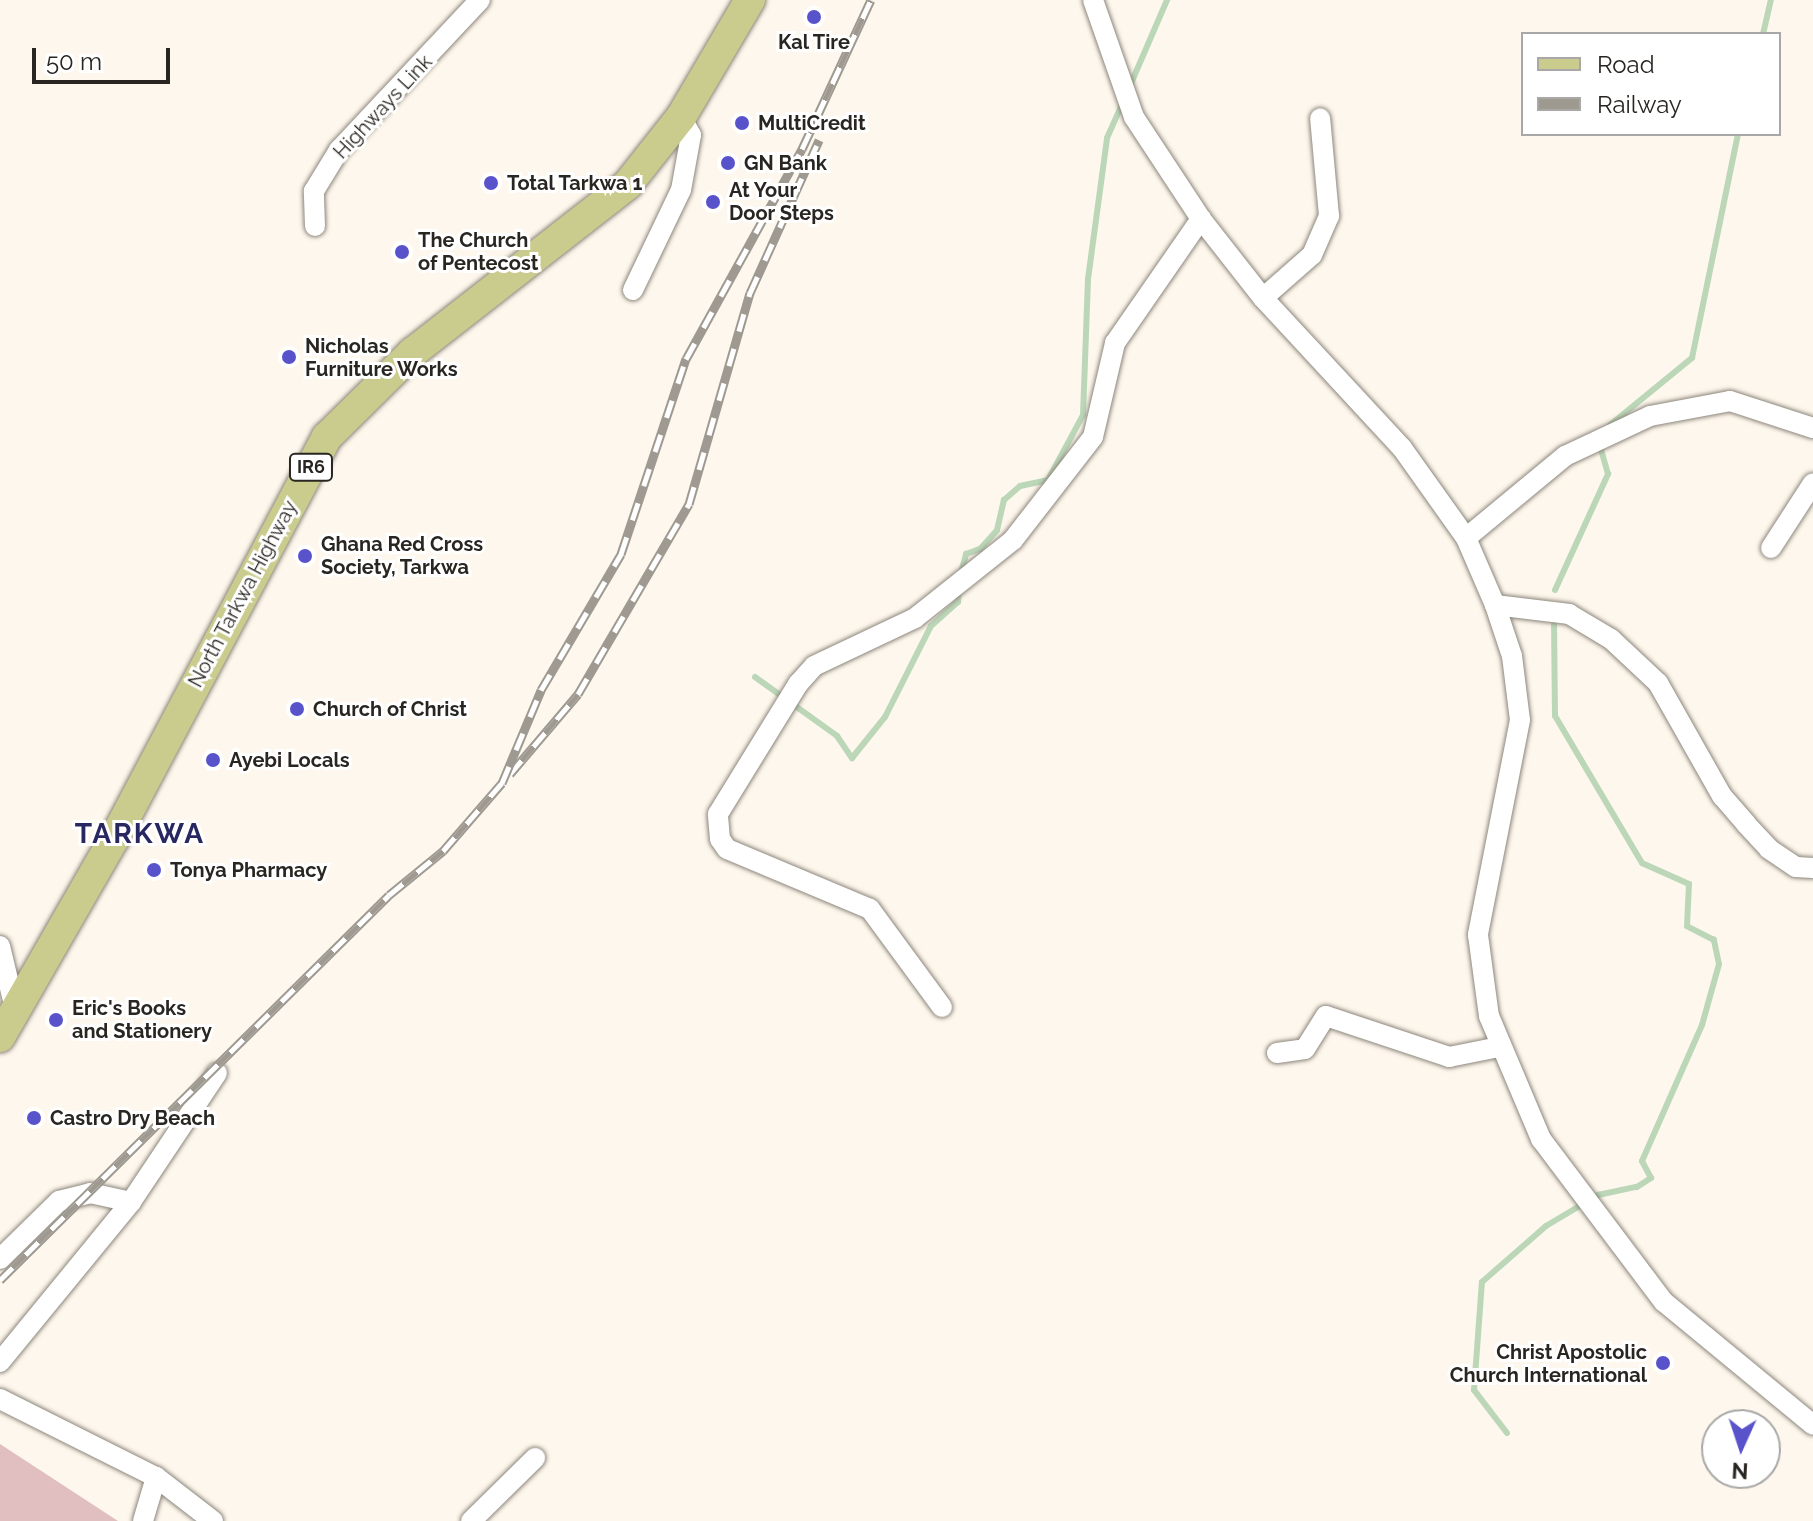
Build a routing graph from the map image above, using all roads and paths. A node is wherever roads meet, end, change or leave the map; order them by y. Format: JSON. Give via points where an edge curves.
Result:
{"nodes":[{"id":1,"x":480,"y":0,"type":"edge"},
{"id":2,"x":750,"y":0,"type":"edge"},
{"id":3,"x":1093,"y":0,"type":"edge"},
{"id":4,"x":681,"y":117,"type":"junction"},
{"id":5,"x":1320,"y":118,"type":"dead end"},
{"id":6,"x":1201,"y":219,"type":"junction"},
{"id":7,"x":315,"y":226,"type":"dead end"},
{"id":8,"x":633,"y":290,"type":"dead end"},
{"id":9,"x":1263,"y":298,"type":"junction"},
{"id":10,"x":1813,"y":428,"type":"edge"},
{"id":11,"x":1813,"y":483,"type":"edge"},
{"id":12,"x":1466,"y":538,"type":"junction"},
{"id":13,"x":1771,"y":548,"type":"dead end"},
{"id":14,"x":1495,"y":605,"type":"junction"},
{"id":15,"x":1813,"y":868,"type":"edge"},
{"id":16,"x":0,"y":946,"type":"edge"},
{"id":17,"x":942,"y":1007,"type":"dead end"},
{"id":18,"x":8,"y":1025,"type":"edge"},
{"id":19,"x":1499,"y":1047,"type":"junction"},
{"id":20,"x":1277,"y":1053,"type":"dead end"},
{"id":21,"x":217,"y":1073,"type":"dead end"},
{"id":22,"x":131,"y":1202,"type":"junction"},
{"id":23,"x":0,"y":1259,"type":"edge"},
{"id":24,"x":0,"y":1362,"type":"edge"},
{"id":25,"x":0,"y":1399,"type":"edge"},
{"id":26,"x":1813,"y":1425,"type":"edge"},
{"id":27,"x":535,"y":1458,"type":"dead end"},
{"id":28,"x":156,"y":1477,"type":"junction"},
{"id":29,"x":143,"y":1521,"type":"edge"},
{"id":30,"x":213,"y":1521,"type":"edge"},
{"id":31,"x":471,"y":1521,"type":"edge"}],
"edges":[{"from":1,"to":7,"type":"street","name":"Highways Link","via":[[339,150],[314,191]]},
{"from":2,"to":4,"type":"main road","name":"North Tarkwa Highway","number":"IR6"},
{"from":3,"to":6,"type":"street","via":[[1134,117]]},
{"from":4,"to":8,"type":"street","via":[[691,135],[681,190]]},
{"from":4,"to":18,"type":"main road","name":"North Tarkwa Highway","number":"IR6","via":[[628,184],[412,353],[327,437]]},
{"from":5,"to":9,"type":"street","via":[[1329,216],[1312,255]]},
{"from":6,"to":9,"type":"street"},
{"from":6,"to":17,"type":"street","via":[[1115,343],[1093,437],[1013,540],[915,618],[814,666],[718,814],[720,839],[727,849],[850,896],[870,909]]},
{"from":9,"to":12,"type":"street","via":[[1349,386]]},
{"from":10,"to":12,"type":"street","via":[[1730,401],[1650,416],[1565,456]]},
{"from":11,"to":13,"type":"street"},
{"from":12,"to":14,"type":"street"},
{"from":14,"to":15,"type":"street","via":[[1569,614],[1611,639],[1658,683],[1722,796],[1746,824],[1796,867]]},
{"from":14,"to":19,"type":"street","via":[[1512,656],[1520,720],[1478,935],[1489,1016]]},
{"from":16,"to":18,"type":"street"},
{"from":19,"to":20,"type":"street","via":[[1449,1057],[1326,1016],[1305,1049]]},
{"from":19,"to":26,"type":"street","via":[[1541,1139],[1683,1322]]},
{"from":21,"to":22,"type":"street"},
{"from":22,"to":23,"type":"street","via":[[90,1193],[59,1201]]},
{"from":22,"to":24,"type":"street"},
{"from":25,"to":28,"type":"street"},
{"from":27,"to":31,"type":"street"},
{"from":28,"to":29,"type":"street"},
{"from":28,"to":30,"type":"street"}]}
